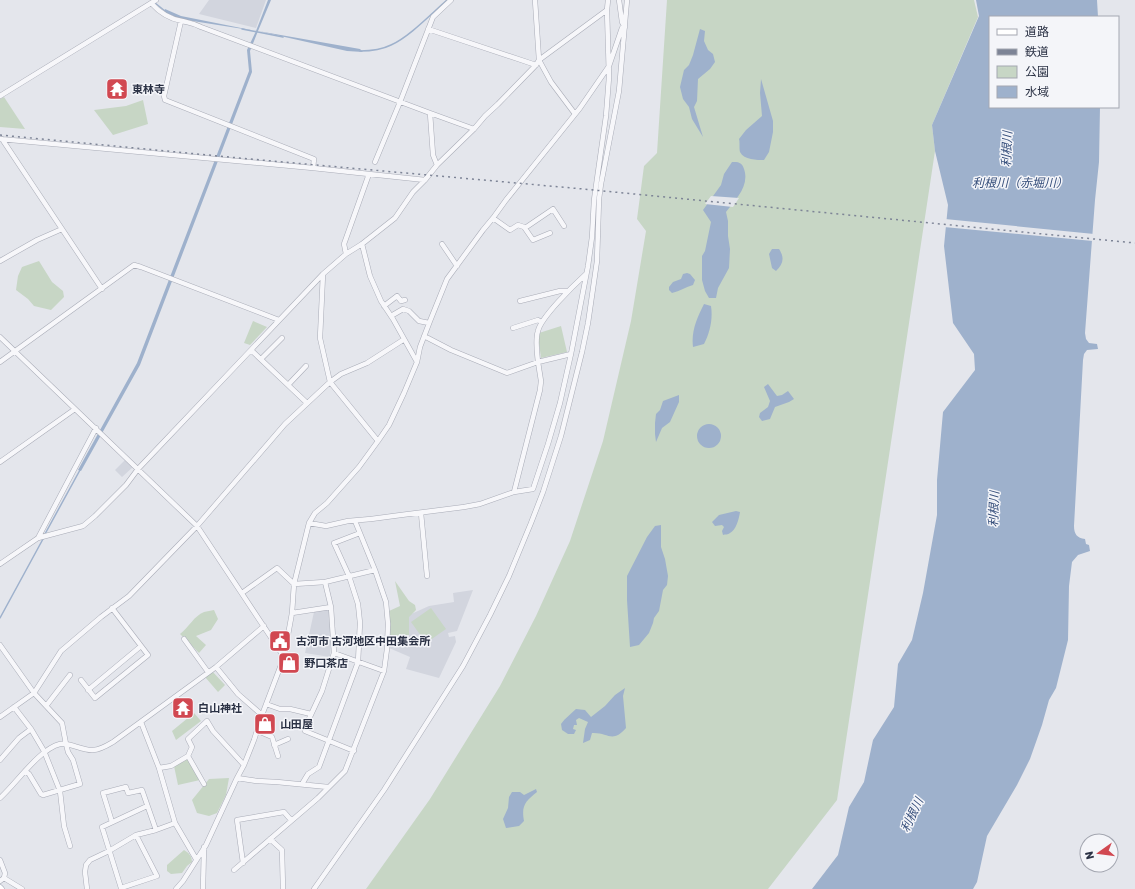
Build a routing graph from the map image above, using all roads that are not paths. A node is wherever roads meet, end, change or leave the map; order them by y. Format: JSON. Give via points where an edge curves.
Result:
{"nodes":[{"id":1,"x":156,"y":0,"type":"edge"},
{"id":2,"x":451,"y":0,"type":"edge"},
{"id":3,"x":535,"y":0,"type":"edge"},
{"id":4,"x":608,"y":0,"type":"edge"},
{"id":5,"x":619,"y":0,"type":"edge"},
{"id":6,"x":627,"y":0,"type":"edge"},
{"id":7,"x":151,"y":3,"type":"junction"},
{"id":8,"x":607,"y":10,"type":"junction"},
{"id":9,"x":181,"y":21,"type":"junction"},
{"id":10,"x":625,"y":27,"type":"junction"},
{"id":11,"x":428,"y":29,"type":"junction"},
{"id":12,"x":538,"y":62,"type":"junction"},
{"id":13,"x":609,"y":66,"type":"junction"},
{"id":14,"x":0,"y":96,"type":"edge"},
{"id":15,"x":400,"y":102,"type":"junction"},
{"id":16,"x":430,"y":113,"type":"junction"},
{"id":17,"x":575,"y":114,"type":"junction"},
{"id":18,"x":474,"y":129,"type":"junction"},
{"id":19,"x":1,"y":139,"type":"edge"},
{"id":20,"x":375,"y":162,"type":"dead end"},
{"id":21,"x":436,"y":166,"type":"junction"},
{"id":22,"x":313,"y":168,"type":"junction"},
{"id":23,"x":369,"y":174,"type":"junction"},
{"id":24,"x":425,"y":180,"type":"junction"},
{"id":25,"x":493,"y":218,"type":"junction"},
{"id":26,"x":564,"y":226,"type":"dead end"},
{"id":27,"x":525,"y":228,"type":"junction"},
{"id":28,"x":62,"y":229,"type":"junction"},
{"id":29,"x":550,"y":233,"type":"dead end"},
{"id":30,"x":362,"y":244,"type":"junction"},
{"id":31,"x":442,"y":244,"type":"dead end"},
{"id":32,"x":346,"y":254,"type":"junction"},
{"id":33,"x":0,"y":261,"type":"edge"},
{"id":34,"x":457,"y":266,"type":"junction"},
{"id":35,"x":323,"y":274,"type":"junction"},
{"id":36,"x":586,"y":274,"type":"junction"},
{"id":37,"x":102,"y":289,"type":"junction"},
{"id":38,"x":567,"y":291,"type":"junction"},
{"id":39,"x":405,"y":300,"type":"dead end"},
{"id":40,"x":520,"y":301,"type":"dead end"},
{"id":41,"x":384,"y":306,"type":"junction"},
{"id":42,"x":391,"y":316,"type":"junction"},
{"id":43,"x":279,"y":320,"type":"junction"},
{"id":44,"x":541,"y":322,"type":"junction"},
{"id":45,"x":429,"y":323,"type":"junction"},
{"id":46,"x":513,"y":328,"type":"dead end"},
{"id":47,"x":424,"y":336,"type":"junction"},
{"id":48,"x":0,"y":337,"type":"edge"},
{"id":49,"x":282,"y":338,"type":"dead end"},
{"id":50,"x":404,"y":340,"type":"junction"},
{"id":51,"x":251,"y":350,"type":"junction"},
{"id":52,"x":15,"y":352,"type":"junction"},
{"id":53,"x":571,"y":354,"type":"junction"},
{"id":54,"x":261,"y":359,"type":"junction"},
{"id":55,"x":0,"y":362,"type":"edge"},
{"id":56,"x":417,"y":362,"type":"junction"},
{"id":57,"x":538,"y":362,"type":"junction"},
{"id":58,"x":306,"y":366,"type":"dead end"},
{"id":59,"x":330,"y":382,"type":"junction"},
{"id":60,"x":288,"y":385,"type":"junction"},
{"id":61,"x":308,"y":404,"type":"junction"},
{"id":62,"x":75,"y":409,"type":"junction"},
{"id":63,"x":96,"y":428,"type":"junction"},
{"id":64,"x":378,"y":441,"type":"junction"},
{"id":65,"x":0,"y":462,"type":"edge"},
{"id":66,"x":138,"y":469,"type":"junction"},
{"id":67,"x":514,"y":492,"type":"junction"},
{"id":68,"x":421,"y":513,"type":"junction"},
{"id":69,"x":355,"y":521,"type":"junction"},
{"id":70,"x":309,"y":523,"type":"junction"},
{"id":71,"x":197,"y":526,"type":"junction"},
{"id":72,"x":360,"y":533,"type":"junction"},
{"id":73,"x":38,"y":538,"type":"junction"},
{"id":74,"x":0,"y":564,"type":"edge"},
{"id":75,"x":375,"y":570,"type":"junction"},
{"id":76,"x":349,"y":576,"type":"junction"},
{"id":77,"x":427,"y":576,"type":"dead end"},
{"id":78,"x":325,"y":582,"type":"junction"},
{"id":79,"x":294,"y":584,"type":"junction"},
{"id":80,"x":242,"y":593,"type":"junction"},
{"id":81,"x":331,"y":607,"type":"junction"},
{"id":82,"x":112,"y":608,"type":"junction"},
{"id":83,"x":292,"y":613,"type":"junction"},
{"id":84,"x":264,"y":626,"type":"junction"},
{"id":85,"x":184,"y":639,"type":"dead end"},
{"id":86,"x":0,"y":645,"type":"edge"},
{"id":87,"x":141,"y":646,"type":"junction"},
{"id":88,"x":334,"y":652,"type":"junction"},
{"id":89,"x":284,"y":657,"type":"junction"},
{"id":90,"x":358,"y":662,"type":"junction"},
{"id":91,"x":216,"y":667,"type":"junction"},
{"id":92,"x":384,"y":671,"type":"junction"},
{"id":93,"x":208,"y":672,"type":"junction"},
{"id":94,"x":70,"y":675,"type":"dead end"},
{"id":95,"x":80,"y":680,"type":"dead end"},
{"id":96,"x":88,"y":690,"type":"junction"},
{"id":97,"x":34,"y":693,"type":"junction"},
{"id":98,"x":266,"y":704,"type":"junction"},
{"id":99,"x":46,"y":706,"type":"junction"},
{"id":100,"x":14,"y":707,"type":"junction"},
{"id":101,"x":311,"y":714,"type":"junction"},
{"id":102,"x":262,"y":715,"type":"junction"},
{"id":103,"x":0,"y":717,"type":"edge"},
{"id":104,"x":141,"y":722,"type":"junction"},
{"id":105,"x":31,"y":729,"type":"junction"},
{"id":106,"x":258,"y":731,"type":"junction"},
{"id":107,"x":288,"y":738,"type":"dead end"},
{"id":108,"x":329,"y":741,"type":"junction"},
{"id":109,"x":66,"y":744,"type":"junction"},
{"id":110,"x":274,"y":745,"type":"junction"},
{"id":111,"x":44,"y":751,"type":"junction"},
{"id":112,"x":354,"y":751,"type":"junction"},
{"id":113,"x":188,"y":756,"type":"junction"},
{"id":114,"x":278,"y":756,"type":"dead end"},
{"id":115,"x":0,"y":760,"type":"edge"},
{"id":116,"x":244,"y":765,"type":"junction"},
{"id":117,"x":159,"y":768,"type":"junction"},
{"id":118,"x":25,"y":771,"type":"junction"},
{"id":119,"x":237,"y":778,"type":"junction"},
{"id":120,"x":204,"y":784,"type":"dead end"},
{"id":121,"x":302,"y":784,"type":"junction"},
{"id":122,"x":328,"y":787,"type":"junction"},
{"id":123,"x":60,"y":791,"type":"junction"},
{"id":124,"x":0,"y":798,"type":"edge"},
{"id":125,"x":147,"y":806,"type":"junction"},
{"id":126,"x":291,"y":820,"type":"junction"},
{"id":127,"x":112,"y":822,"type":"junction"},
{"id":128,"x":175,"y":823,"type":"junction"},
{"id":129,"x":156,"y":830,"type":"junction"},
{"id":130,"x":136,"y":835,"type":"junction"},
{"id":131,"x":270,"y":839,"type":"junction"},
{"id":132,"x":70,"y":846,"type":"dead end"},
{"id":133,"x":204,"y":847,"type":"junction"},
{"id":134,"x":108,"y":851,"type":"junction"},
{"id":135,"x":196,"y":859,"type":"junction"},
{"id":136,"x":0,"y":860,"type":"edge"},
{"id":137,"x":243,"y":862,"type":"junction"},
{"id":138,"x":234,"y":870,"type":"dead end"},
{"id":139,"x":2,"y":879,"type":"edge"},
{"id":140,"x":140,"y":882,"type":"junction"},
{"id":141,"x":22,"y":889,"type":"edge"},
{"id":142,"x":87,"y":889,"type":"edge"},
{"id":143,"x":142,"y":889,"type":"edge"},
{"id":144,"x":176,"y":889,"type":"edge"},
{"id":145,"x":203,"y":889,"type":"edge"},
{"id":146,"x":283,"y":889,"type":"edge"},
{"id":147,"x":314,"y":889,"type":"edge"}],
"edges":[{"from":1,"to":7,"type":"street"},
{"from":2,"to":11,"type":"street","via":[[433,17]]},
{"from":3,"to":12,"type":"street"},
{"from":4,"to":8,"type":"street"},
{"from":5,"to":10,"type":"street"},
{"from":6,"to":10,"type":"street"},
{"from":7,"to":9,"type":"street","via":[[160,12]]},
{"from":7,"to":14,"type":"street"},
{"from":8,"to":12,"type":"street"},
{"from":8,"to":13,"type":"street"},
{"from":9,"to":15,"type":"street","via":[[191,22]]},
{"from":9,"to":22,"type":"street","via":[[165,100],[314,159]]},
{"from":10,"to":13,"type":"street","via":[[622,28]]},
{"from":10,"to":147,"type":"street","via":[[619,91],[599,199],[597,261],[588,323],[562,429],[543,492],[509,576],[463,666],[384,790]]},
{"from":11,"to":12,"type":"street"},
{"from":11,"to":15,"type":"street"},
{"from":12,"to":17,"type":"street"},
{"from":12,"to":18,"type":"street"},
{"from":13,"to":17,"type":"street"},
{"from":13,"to":36,"type":"street","via":[[606,116]]},
{"from":15,"to":16,"type":"street"},
{"from":15,"to":20,"type":"street"},
{"from":16,"to":18,"type":"street"},
{"from":16,"to":21,"type":"street"},
{"from":17,"to":25,"type":"street"},
{"from":18,"to":21,"type":"street"},
{"from":19,"to":22,"type":"street"},
{"from":19,"to":28,"type":"street"},
{"from":21,"to":24,"type":"street"},
{"from":22,"to":23,"type":"street"},
{"from":23,"to":24,"type":"street"},
{"from":23,"to":32,"type":"street","via":[[344,244]]},
{"from":24,"to":30,"type":"street","via":[[395,218]]},
{"from":25,"to":27,"type":"street","via":[[510,230],[518,225]]},
{"from":25,"to":34,"type":"street"},
{"from":26,"to":27,"type":"street","via":[[553,209]]},
{"from":27,"to":29,"type":"street","via":[[533,240]]},
{"from":28,"to":33,"type":"street"},
{"from":28,"to":37,"type":"street"},
{"from":30,"to":32,"type":"street"},
{"from":30,"to":41,"type":"street","via":[[370,276]]},
{"from":31,"to":34,"type":"street"},
{"from":32,"to":35,"type":"street"},
{"from":34,"to":45,"type":"street"},
{"from":35,"to":43,"type":"street"},
{"from":35,"to":59,"type":"street","via":[[320,338]]},
{"from":36,"to":38,"type":"street"},
{"from":36,"to":53,"type":"street"},
{"from":37,"to":43,"type":"street","via":[[134,265]]},
{"from":37,"to":52,"type":"street"},
{"from":38,"to":40,"type":"street"},
{"from":38,"to":44,"type":"street"},
{"from":39,"to":41,"type":"street","via":[[401,301],[397,296]]},
{"from":41,"to":42,"type":"street"},
{"from":42,"to":45,"type":"street","via":[[403,309],[419,321]]},
{"from":42,"to":50,"type":"street"},
{"from":43,"to":51,"type":"street"},
{"from":44,"to":46,"type":"street","via":[[538,320]]},
{"from":44,"to":57,"type":"street","via":[[537,335]]},
{"from":45,"to":47,"type":"street"},
{"from":47,"to":56,"type":"street"},
{"from":47,"to":57,"type":"street","via":[[507,373]]},
{"from":48,"to":52,"type":"street"},
{"from":49,"to":54,"type":"street"},
{"from":50,"to":56,"type":"street"},
{"from":50,"to":59,"type":"street"},
{"from":51,"to":54,"type":"street"},
{"from":51,"to":66,"type":"street"},
{"from":52,"to":55,"type":"street"},
{"from":52,"to":62,"type":"street"},
{"from":53,"to":57,"type":"street"},
{"from":53,"to":67,"type":"street","via":[[560,403],[533,489]]},
{"from":54,"to":60,"type":"street"},
{"from":56,"to":64,"type":"street","via":[[397,408]]},
{"from":57,"to":67,"type":"street","via":[[540,390]]},
{"from":58,"to":60,"type":"street"},
{"from":59,"to":61,"type":"street"},
{"from":59,"to":64,"type":"street"},
{"from":60,"to":61,"type":"street"},
{"from":61,"to":71,"type":"street","via":[[285,424]]},
{"from":62,"to":63,"type":"street"},
{"from":62,"to":65,"type":"street"},
{"from":63,"to":66,"type":"street"},
{"from":63,"to":73,"type":"street"},
{"from":64,"to":70,"type":"street","via":[[359,467],[315,513]]},
{"from":66,"to":71,"type":"street"},
{"from":66,"to":73,"type":"street","via":[[126,485],[83,526]]},
{"from":67,"to":68,"type":"street","via":[[480,504]]},
{"from":68,"to":69,"type":"street"},
{"from":68,"to":77,"type":"street"},
{"from":69,"to":70,"type":"street","via":[[326,526]]},
{"from":69,"to":72,"type":"street"},
{"from":70,"to":79,"type":"street"},
{"from":71,"to":80,"type":"street"},
{"from":71,"to":82,"type":"street","via":[[129,596]]},
{"from":72,"to":75,"type":"street"},
{"from":72,"to":76,"type":"street","via":[[334,543]]},
{"from":73,"to":74,"type":"street"},
{"from":75,"to":76,"type":"street"},
{"from":75,"to":92,"type":"street","via":[[386,602],[388,624]]},
{"from":76,"to":78,"type":"street"},
{"from":76,"to":90,"type":"street","via":[[359,610]]},
{"from":78,"to":79,"type":"street"},
{"from":78,"to":81,"type":"street"},
{"from":79,"to":80,"type":"street","via":[[277,568]]},
{"from":79,"to":83,"type":"street"},
{"from":80,"to":84,"type":"street"},
{"from":81,"to":83,"type":"street"},
{"from":81,"to":88,"type":"street"},
{"from":82,"to":87,"type":"street"},
{"from":82,"to":97,"type":"street","via":[[61,651]]},
{"from":83,"to":89,"type":"street"},
{"from":84,"to":89,"type":"street"},
{"from":84,"to":91,"type":"street"},
{"from":85,"to":93,"type":"street"},
{"from":86,"to":97,"type":"street"},
{"from":87,"to":96,"type":"street"},
{"from":87,"to":96,"type":"street","via":[[148,655],[95,698]]},
{"from":88,"to":90,"type":"street"},
{"from":88,"to":101,"type":"street"},
{"from":89,"to":98,"type":"street"},
{"from":90,"to":92,"type":"street"},
{"from":90,"to":108,"type":"street"},
{"from":91,"to":93,"type":"street"},
{"from":91,"to":102,"type":"street","via":[[238,694]]},
{"from":92,"to":112,"type":"street"},
{"from":93,"to":104,"type":"street"},
{"from":94,"to":99,"type":"street"},
{"from":95,"to":96,"type":"street"},
{"from":97,"to":99,"type":"street"},
{"from":97,"to":100,"type":"street"},
{"from":98,"to":101,"type":"street"},
{"from":98,"to":102,"type":"street"},
{"from":99,"to":109,"type":"street","via":[[62,723]]},
{"from":100,"to":103,"type":"street"},
{"from":100,"to":105,"type":"street"},
{"from":101,"to":108,"type":"street","via":[[305,731]]},
{"from":102,"to":106,"type":"street"},
{"from":104,"to":109,"type":"street","via":[[114,742],[94,750]]},
{"from":104,"to":117,"type":"street"},
{"from":105,"to":111,"type":"street"},
{"from":105,"to":115,"type":"street","via":[[19,738]]},
{"from":106,"to":110,"type":"street","via":[[272,737]]},
{"from":106,"to":116,"type":"street"},
{"from":107,"to":110,"type":"street"},
{"from":108,"to":112,"type":"street"},
{"from":108,"to":121,"type":"street","via":[[319,767],[308,774]]},
{"from":109,"to":111,"type":"street"},
{"from":109,"to":123,"type":"street","via":[[80,784]]},
{"from":110,"to":114,"type":"street"},
{"from":111,"to":118,"type":"street"},
{"from":111,"to":123,"type":"street"},
{"from":112,"to":122,"type":"street","via":[[345,771]]},
{"from":113,"to":116,"type":"street","via":[[192,747],[188,740],[207,721]]},
{"from":113,"to":117,"type":"street","via":[[171,766]]},
{"from":113,"to":120,"type":"street"},
{"from":116,"to":119,"type":"street"},
{"from":117,"to":128,"type":"street"},
{"from":118,"to":123,"type":"street","via":[[41,794]]},
{"from":118,"to":124,"type":"street"},
{"from":119,"to":121,"type":"street"},
{"from":119,"to":133,"type":"street"},
{"from":121,"to":122,"type":"street"},
{"from":122,"to":126,"type":"street"},
{"from":123,"to":132,"type":"street","via":[[64,826]]},
{"from":125,"to":127,"type":"street"},
{"from":125,"to":127,"type":"street","via":[[142,790],[128,793],[126,787],[104,793]]},
{"from":125,"to":129,"type":"street"},
{"from":126,"to":131,"type":"street"},
{"from":126,"to":137,"type":"street","via":[[284,812],[237,820]]},
{"from":127,"to":134,"type":"street","via":[[102,827]]},
{"from":128,"to":129,"type":"street"},
{"from":128,"to":135,"type":"street"},
{"from":129,"to":130,"type":"street"},
{"from":130,"to":134,"type":"street"},
{"from":130,"to":140,"type":"street","via":[[157,876]]},
{"from":131,"to":137,"type":"street"},
{"from":131,"to":146,"type":"street","via":[[282,850]]},
{"from":133,"to":135,"type":"street"},
{"from":133,"to":145,"type":"street"},
{"from":134,"to":140,"type":"street","via":[[121,888]]},
{"from":134,"to":142,"type":"street","via":[[87,862]]},
{"from":135,"to":144,"type":"street"},
{"from":136,"to":139,"type":"street","via":[[5,873]]},
{"from":137,"to":138,"type":"street"},
{"from":139,"to":141,"type":"street"},
{"from":140,"to":143,"type":"street"}]}
